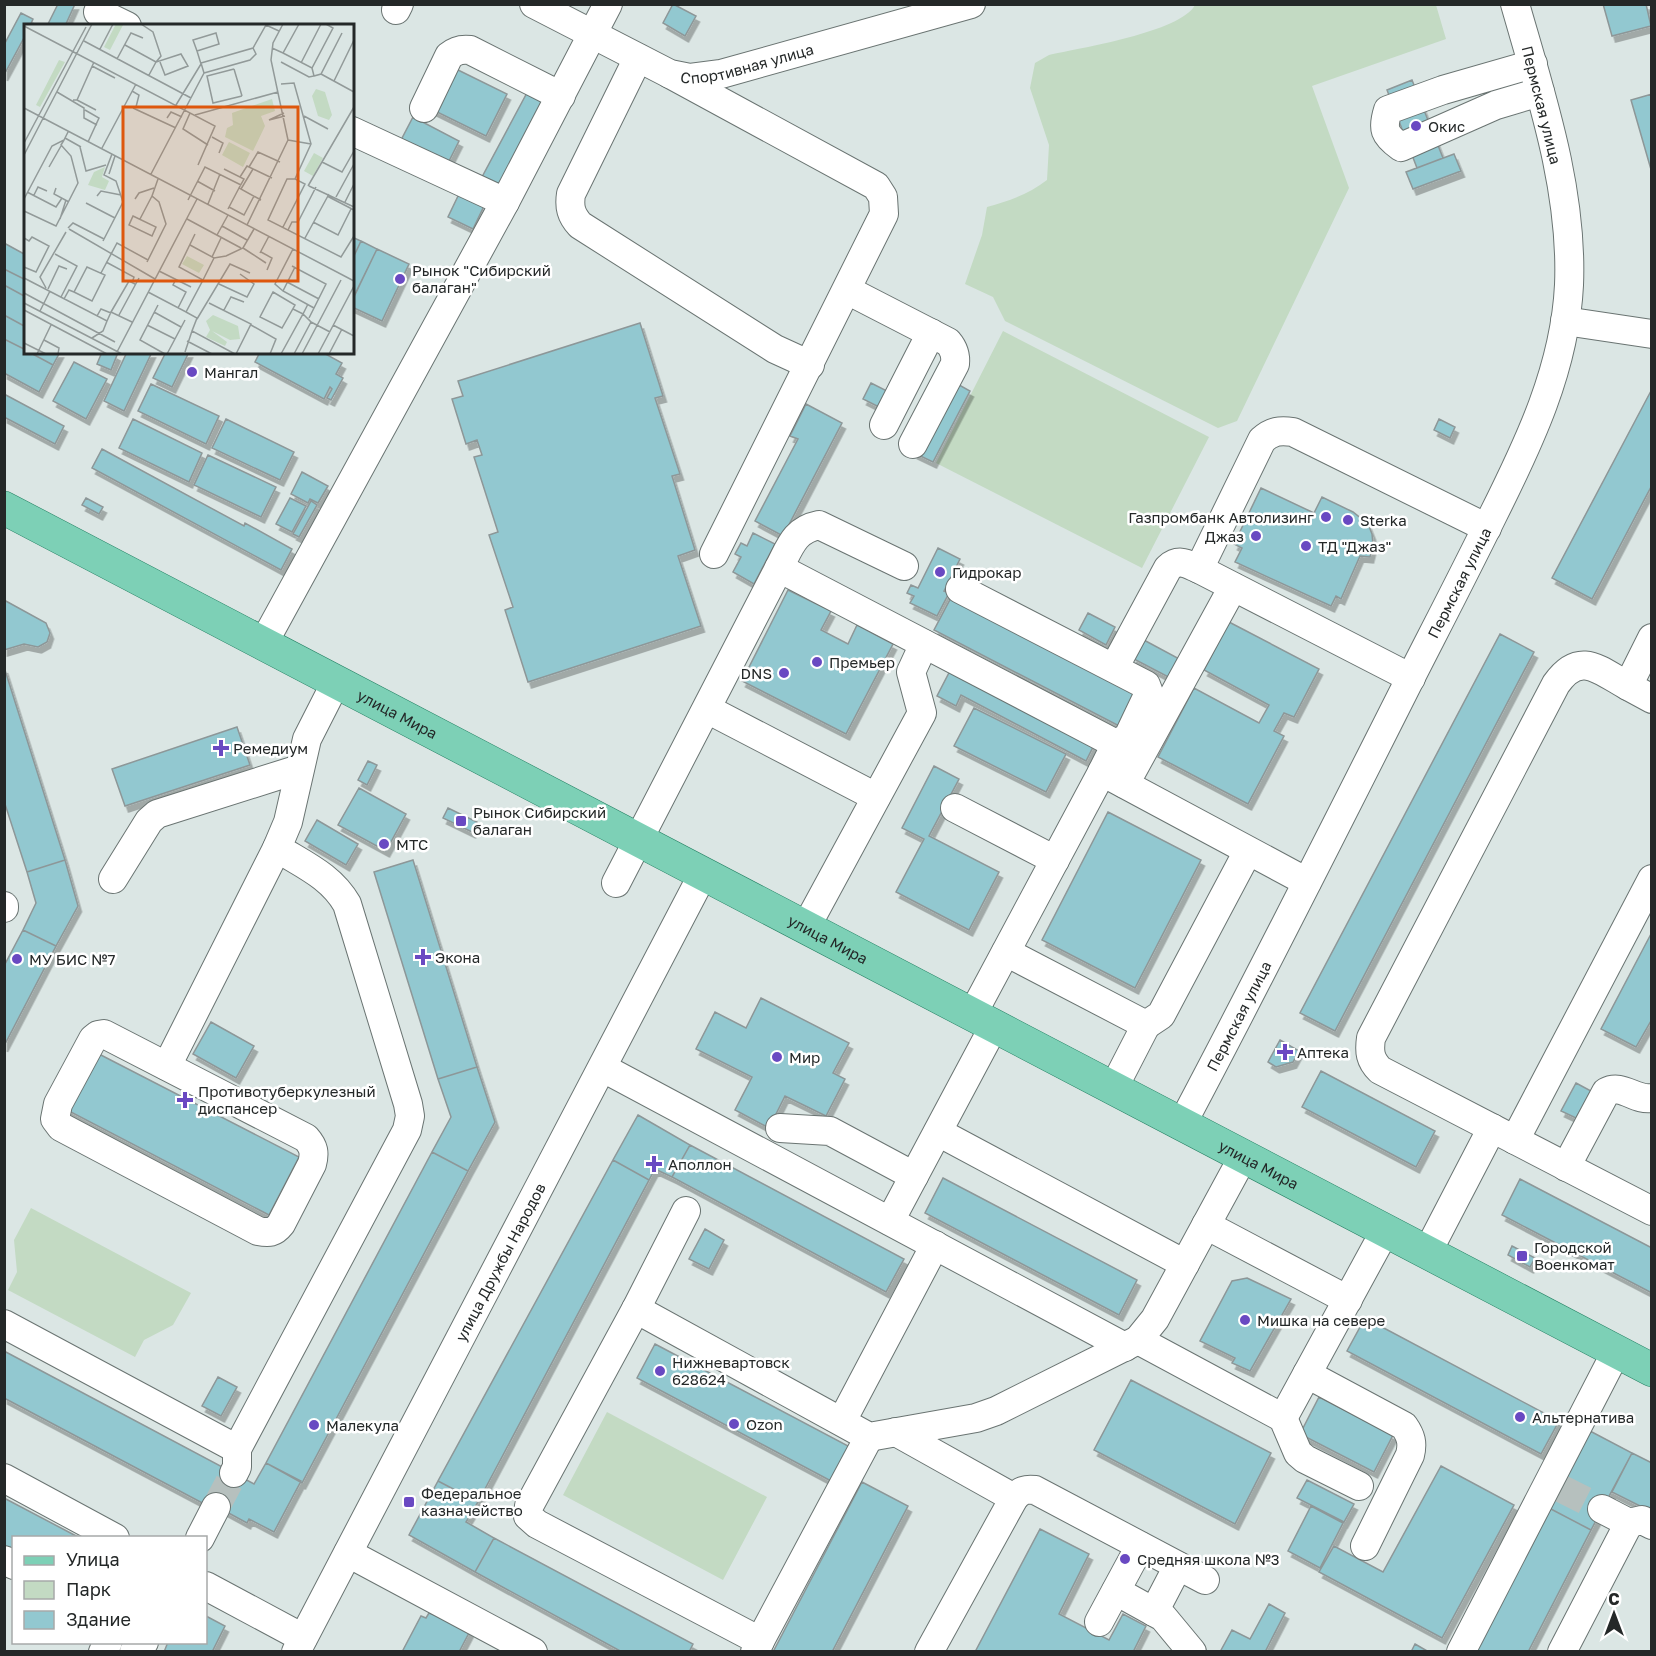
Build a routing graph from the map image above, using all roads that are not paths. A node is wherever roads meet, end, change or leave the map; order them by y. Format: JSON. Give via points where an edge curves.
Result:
{"nodes":[{"id":1,"x":534,"y":4,"type":"edge"},
{"id":2,"x":608,"y":4,"type":"edge"},
{"id":3,"x":971,"y":4,"type":"edge"},
{"id":4,"x":1515,"y":4,"type":"edge"},
{"id":5,"x":98,"y":12,"type":"dead end"},
{"id":6,"x":126,"y":12,"type":"edge"},
{"id":7,"x":592,"y":34,"type":"junction"},
{"id":8,"x":639,"y":58,"type":"junction"},
{"id":9,"x":1533,"y":64,"type":"junction"},
{"id":10,"x":670,"y":74,"type":"junction"},
{"id":11,"x":1540,"y":92,"type":"junction"},
{"id":12,"x":561,"y":96,"type":"junction"},
{"id":13,"x":424,"y":108,"type":"dead end"},
{"id":14,"x":354,"y":132,"type":"edge"},
{"id":15,"x":505,"y":202,"type":"junction"},
{"id":16,"x":847,"y":290,"type":"junction"},
{"id":17,"x":1565,"y":321,"type":"junction"},
{"id":18,"x":931,"y":333,"type":"junction"},
{"id":19,"x":1652,"y":334,"type":"edge"},
{"id":20,"x":810,"y":366,"type":"junction"},
{"id":21,"x":884,"y":425,"type":"dead end"},
{"id":22,"x":914,"y":444,"type":"dead end"},
{"id":23,"x":4,"y":508,"type":"edge"},
{"id":24,"x":1487,"y":528,"type":"junction"},
{"id":25,"x":714,"y":554,"type":"dead end"},
{"id":26,"x":904,"y":566,"type":"dead end"},
{"id":27,"x":779,"y":568,"type":"junction"},
{"id":28,"x":1199,"y":569,"type":"junction"},
{"id":29,"x":1233,"y":587,"type":"junction"},
{"id":30,"x":960,"y":589,"type":"dead end"},
{"id":31,"x":1652,"y":638,"type":"edge"},
{"id":32,"x":263,"y":644,"type":"junction"},
{"id":33,"x":924,"y":644,"type":"junction"},
{"id":34,"x":1114,"y":668,"type":"junction"},
{"id":35,"x":1411,"y":678,"type":"junction"},
{"id":36,"x":336,"y":681,"type":"junction"},
{"id":37,"x":1640,"y":692,"type":"edge"},
{"id":38,"x":708,"y":709,"type":"junction"},
{"id":39,"x":1116,"y":744,"type":"junction"},
{"id":40,"x":299,"y":769,"type":"junction"},
{"id":41,"x":1113,"y":778,"type":"junction"},
{"id":42,"x":876,"y":797,"type":"junction"},
{"id":43,"x":955,"y":808,"type":"dead end"},
{"id":44,"x":639,"y":840,"type":"junction"},
{"id":45,"x":277,"y":848,"type":"junction"},
{"id":46,"x":1248,"y":851,"type":"junction"},
{"id":47,"x":1055,"y":860,"type":"junction"},
{"id":48,"x":703,"y":874,"type":"junction"},
{"id":49,"x":113,"y":879,"type":"dead end"},
{"id":50,"x":1652,"y":879,"type":"edge"},
{"id":51,"x":1307,"y":882,"type":"junction"},
{"id":52,"x":616,"y":883,"type":"dead end"},
{"id":53,"x":806,"y":927,"type":"junction"},
{"id":54,"x":1006,"y":952,"type":"junction"},
{"id":55,"x":983,"y":1020,"type":"junction"},
{"id":56,"x":1146,"y":1025,"type":"junction"},
{"id":57,"x":167,"y":1066,"type":"junction"},
{"id":58,"x":603,"y":1068,"type":"junction"},
{"id":59,"x":1113,"y":1089,"type":"junction"},
{"id":60,"x":1652,"y":1098,"type":"edge"},
{"id":61,"x":1182,"y":1124,"type":"junction"},
{"id":62,"x":780,"y":1128,"type":"dead end"},
{"id":63,"x":938,"y":1132,"type":"junction"},
{"id":64,"x":1504,"y":1134,"type":"junction"},
{"id":65,"x":1242,"y":1157,"type":"junction"},
{"id":66,"x":1566,"y":1167,"type":"junction"},
{"id":67,"x":914,"y":1176,"type":"junction"},
{"id":68,"x":686,"y":1211,"type":"dead end"},
{"id":69,"x":1652,"y":1211,"type":"edge"},
{"id":70,"x":890,"y":1221,"type":"junction"},
{"id":71,"x":1206,"y":1225,"type":"junction"},
{"id":72,"x":1385,"y":1231,"type":"junction"},
{"id":73,"x":935,"y":1245,"type":"junction"},
{"id":74,"x":1427,"y":1253,"type":"junction"},
{"id":75,"x":1185,"y":1264,"type":"junction"},
{"id":76,"x":1348,"y":1300,"type":"junction"},
{"id":77,"x":636,"y":1309,"type":"junction"},
{"id":78,"x":4,"y":1324,"type":"edge"},
{"id":79,"x":1131,"y":1344,"type":"junction"},
{"id":80,"x":1616,"y":1352,"type":"junction"},
{"id":81,"x":1652,"y":1370,"type":"edge"},
{"id":82,"x":1307,"y":1374,"type":"junction"},
{"id":83,"x":1282,"y":1418,"type":"junction"},
{"id":84,"x":842,"y":1421,"type":"junction"},
{"id":85,"x":883,"y":1434,"type":"junction"},
{"id":86,"x":4,"y":1478,"type":"edge"},
{"id":87,"x":1359,"y":1486,"type":"dead end"},
{"id":88,"x":1014,"y":1497,"type":"junction"},
{"id":89,"x":216,"y":1507,"type":"tunnel mouth"},
{"id":90,"x":1602,"y":1509,"type":"tunnel mouth"},
{"id":91,"x":1640,"y":1524,"type":"edge"},
{"id":92,"x":111,"y":1536,"type":"edge"},
{"id":93,"x":201,"y":1536,"type":"edge"},
{"id":94,"x":1140,"y":1546,"type":"junction"},
{"id":95,"x":1365,"y":1546,"type":"dead end"},
{"id":96,"x":348,"y":1553,"type":"junction"},
{"id":97,"x":1178,"y":1566,"type":"junction"},
{"id":98,"x":1205,"y":1580,"type":"dead end"},
{"id":99,"x":207,"y":1587,"type":"edge"},
{"id":100,"x":1116,"y":1591,"type":"junction"},
{"id":101,"x":1154,"y":1612,"type":"junction"},
{"id":102,"x":1099,"y":1622,"type":"dead end"},
{"id":103,"x":498,"y":1643,"type":"edge"},
{"id":104,"x":300,"y":1645,"type":"edge"},
{"id":105,"x":758,"y":1646,"type":"edge"},
{"id":106,"x":533,"y":1652,"type":"edge"},
{"id":107,"x":929,"y":1652,"type":"edge"},
{"id":108,"x":1192,"y":1652,"type":"edge"},
{"id":109,"x":1461,"y":1652,"type":"edge"},
{"id":110,"x":1562,"y":1652,"type":"edge"}],
"edges":[{"from":1,"to":7,"type":"street","name":"Спортивная улица"},
{"from":2,"to":7,"type":"street"},
{"from":3,"to":10,"type":"street","name":"Спортивная улица","via":[[721,74],[690,78]]},
{"from":4,"to":9,"type":"street","name":"Пермская улица"},
{"from":5,"to":6,"type":"street"},
{"from":7,"to":8,"type":"street","name":"Спортивная улица"},
{"from":7,"to":12,"type":"street"},
{"from":8,"to":10,"type":"street","name":"Спортивная улица"},
{"from":8,"to":20,"type":"street","via":[[571,194],[569,206],[573,217],[765,343]]},
{"from":9,"to":11,"type":"street","name":"Пермская улица"},
{"from":9,"to":11,"type":"street","via":[[1388,110],[1384,125],[1390,139],[1401,147],[1496,105]]},
{"from":10,"to":16,"type":"street","via":[[876,186],[884,197],[884,214]]},
{"from":11,"to":17,"type":"street","name":"Пермская улица","via":[[1557,162],[1569,240]]},
{"from":12,"to":13,"type":"street","via":[[471,50],[462,50],[449,56]]},
{"from":12,"to":15,"type":"street"},
{"from":14,"to":15,"type":"street"},
{"from":15,"to":32,"type":"street"},
{"from":16,"to":18,"type":"street"},
{"from":16,"to":20,"type":"street"},
{"from":17,"to":19,"type":"street"},
{"from":17,"to":24,"type":"street","name":"Пермская улица","via":[[1540,416]]},
{"from":18,"to":21,"type":"street"},
{"from":18,"to":22,"type":"street","via":[[953,348],[955,364]]},
{"from":20,"to":25,"type":"street"},
{"from":23,"to":32,"type":"main road","name":"улица Мира"},
{"from":24,"to":28,"type":"street","via":[[1293,432],[1281,430],[1262,440]]},
{"from":24,"to":35,"type":"street","name":"Пермская улица"},
{"from":26,"to":27,"type":"street","via":[[819,525],[798,534]]},
{"from":27,"to":33,"type":"street"},
{"from":27,"to":38,"type":"street"},
{"from":28,"to":29,"type":"street"},
{"from":28,"to":34,"type":"street","via":[[1180,562],[1168,568]]},
{"from":29,"to":35,"type":"street"},
{"from":29,"to":41,"type":"street"},
{"from":30,"to":34,"type":"street"},
{"from":31,"to":37,"type":"street"},
{"from":32,"to":36,"type":"main road","name":"улица Мира"},
{"from":33,"to":39,"type":"street"},
{"from":33,"to":42,"type":"street","via":[[911,672],[922,712]]},
{"from":34,"to":39,"type":"street","via":[[1146,685],[1149,693],[1128,737]]},
{"from":35,"to":51,"type":"street","name":"Пермская улица"},
{"from":36,"to":40,"type":"street","via":[[307,739]]},
{"from":36,"to":44,"type":"main road","name":"улица Мира"},
{"from":37,"to":64,"type":"street","via":[[1592,666],[1579,665],[1565,671],[1371,1038],[1369,1052],[1380,1070]]},
{"from":38,"to":42,"type":"street"},
{"from":38,"to":44,"type":"street"},
{"from":39,"to":41,"type":"street"},
{"from":40,"to":45,"type":"street","via":[[288,822]]},
{"from":40,"to":49,"type":"street","via":[[157,814]]},
{"from":41,"to":46,"type":"street"},
{"from":41,"to":47,"type":"street"},
{"from":42,"to":53,"type":"street"},
{"from":43,"to":47,"type":"street"},
{"from":44,"to":48,"type":"main road","name":"улица Мира"},
{"from":44,"to":52,"type":"street"},
{"from":45,"to":57,"type":"street"},
{"from":45,"to":78,"type":"street","via":[[329,880],[346,904],[410,1116],[407,1130],[236,1461]]},
{"from":46,"to":51,"type":"street"},
{"from":46,"to":56,"type":"street","via":[[1161,1015]]},
{"from":47,"to":54,"type":"street"},
{"from":48,"to":53,"type":"main road","name":"улица Мира"},
{"from":48,"to":58,"type":"street","name":"улица Дружбы Народов"},
{"from":50,"to":64,"type":"street"},
{"from":51,"to":61,"type":"street","name":"Пермская улица"},
{"from":53,"to":55,"type":"main road","name":"улица Мира"},
{"from":54,"to":55,"type":"street"},
{"from":54,"to":56,"type":"street"},
{"from":55,"to":59,"type":"main road","name":"улица Мира"},
{"from":55,"to":63,"type":"street"},
{"from":56,"to":59,"type":"street"},
{"from":57,"to":57,"type":"street","via":[[306,1138],[312,1145],[312,1164],[276,1231],[258,1231],[61,1127],[56,1119],[58,1104],[98,1035],[110,1036]]},
{"from":58,"to":70,"type":"street"},
{"from":58,"to":96,"type":"street","name":"улица Дружбы Народов"},
{"from":59,"to":61,"type":"main road","name":"улица Мира"},
{"from":60,"to":66,"type":"street","via":[[1641,1098],[1621,1089],[1606,1092]]},
{"from":61,"to":65,"type":"main road","name":"улица Мира"},
{"from":62,"to":67,"type":"street","via":[[830,1131]]},
{"from":63,"to":67,"type":"street"},
{"from":63,"to":75,"type":"street"},
{"from":64,"to":66,"type":"street"},
{"from":64,"to":74,"type":"street"},
{"from":65,"to":71,"type":"street"},
{"from":65,"to":72,"type":"main road","name":"улица Мира"},
{"from":66,"to":69,"type":"street"},
{"from":67,"to":70,"type":"street"},
{"from":68,"to":77,"type":"street"},
{"from":70,"to":73,"type":"street"},
{"from":71,"to":75,"type":"street"},
{"from":71,"to":76,"type":"street"},
{"from":72,"to":74,"type":"main road","name":"улица Мира"},
{"from":72,"to":76,"type":"street"},
{"from":73,"to":79,"type":"street"},
{"from":73,"to":84,"type":"street"},
{"from":74,"to":80,"type":"main road","name":"улица Мира"},
{"from":75,"to":79,"type":"street","via":[[1155,1319]]},
{"from":76,"to":82,"type":"street"},
{"from":77,"to":84,"type":"street"},
{"from":77,"to":105,"type":"street","via":[[529,1506],[528,1516]]},
{"from":79,"to":83,"type":"street"},
{"from":79,"to":85,"type":"street","via":[[996,1411]]},
{"from":80,"to":81,"type":"main road","name":"улица Мира"},
{"from":80,"to":109,"type":"street","via":[[1555,1485]]},
{"from":82,"to":83,"type":"street"},
{"from":82,"to":95,"type":"street","via":[[1404,1426],[1410,1436],[1410,1455]]},
{"from":83,"to":87,"type":"street","via":[[1298,1453]]},
{"from":84,"to":85,"type":"street"},
{"from":85,"to":88,"type":"street"},
{"from":85,"to":105,"type":"street"},
{"from":86,"to":92,"type":"street"},
{"from":88,"to":94,"type":"street","via":[[1035,1490]]},
{"from":88,"to":107,"type":"street"},
{"from":89,"to":93,"type":"street"},
{"from":90,"to":91,"type":"street"},
{"from":91,"to":110,"type":"street"},
{"from":94,"to":97,"type":"street"},
{"from":94,"to":100,"type":"street"},
{"from":96,"to":103,"type":"street"},
{"from":96,"to":104,"type":"street","name":"улица Дружбы Народов"},
{"from":97,"to":98,"type":"street"},
{"from":97,"to":101,"type":"street"},
{"from":99,"to":104,"type":"street"},
{"from":100,"to":101,"type":"street"},
{"from":100,"to":102,"type":"street"},
{"from":101,"to":108,"type":"street","via":[[1170,1623]]},
{"from":103,"to":106,"type":"street"}]}
